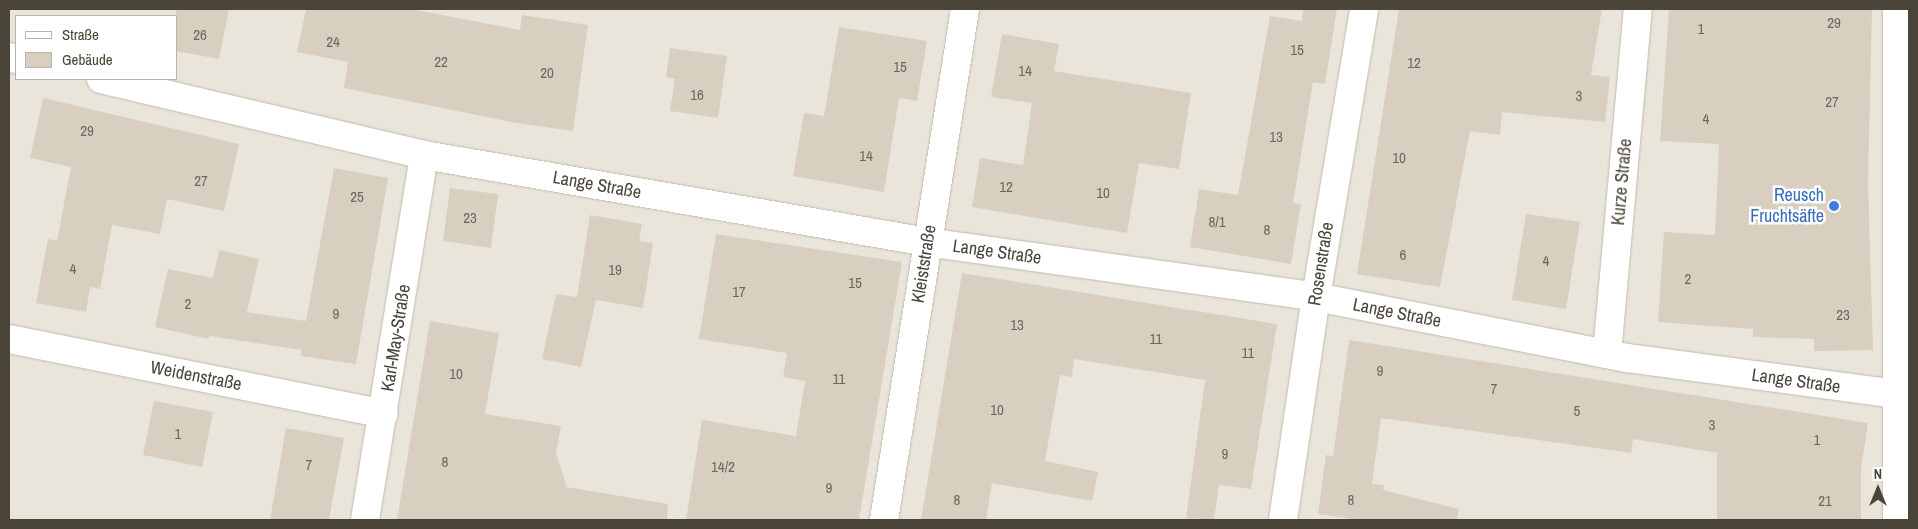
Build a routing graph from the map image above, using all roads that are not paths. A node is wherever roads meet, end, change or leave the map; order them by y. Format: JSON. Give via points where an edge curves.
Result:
{"nodes":[{"id":1,"x":965,"y":9,"type":"edge"},
{"id":2,"x":1364,"y":9,"type":"edge"},
{"id":3,"x":1638,"y":9,"type":"edge"},
{"id":4,"x":1897,"y":9,"type":"edge"},
{"id":5,"x":105,"y":80,"type":"edge"},
{"id":6,"x":424,"y":155,"type":"junction"},
{"id":7,"x":926,"y":242,"type":"junction"},
{"id":8,"x":1316,"y":297,"type":"junction"},
{"id":9,"x":9,"y":339,"type":"edge"},
{"id":10,"x":1607,"y":354,"type":"junction"},
{"id":11,"x":1897,"y":394,"type":"junction"},
{"id":12,"x":384,"y":414,"type":"junction"},
{"id":13,"x":1903,"y":436,"type":"edge"},
{"id":14,"x":365,"y":520,"type":"edge"},
{"id":15,"x":884,"y":520,"type":"edge"},
{"id":16,"x":1283,"y":520,"type":"edge"},
{"id":17,"x":1897,"y":520,"type":"edge"}],
"edges":[{"from":1,"to":7,"type":"street","name":"Kleiststraße"},
{"from":2,"to":8,"type":"street","name":"Rosenstraße"},
{"from":3,"to":10,"type":"street","name":"Kurze Straße"},
{"from":4,"to":11,"type":"street"},
{"from":5,"to":6,"type":"street","name":"Lange Straße"},
{"from":6,"to":7,"type":"street","name":"Lange Straße"},
{"from":6,"to":12,"type":"street","name":"Karl-May-Straße"},
{"from":7,"to":8,"type":"street","name":"Lange Straße"},
{"from":7,"to":15,"type":"street","name":"Kleiststraße"},
{"from":8,"to":10,"type":"street","name":"Lange Straße"},
{"from":8,"to":16,"type":"street","name":"Rosenstraße"},
{"from":9,"to":12,"type":"street","name":"Weidenstraße"},
{"from":10,"to":11,"type":"street","name":"Lange Straße"},
{"from":11,"to":13,"type":"street"},
{"from":12,"to":14,"type":"street","name":"Karl-May-Straße"},
{"from":13,"to":17,"type":"street"}]}
